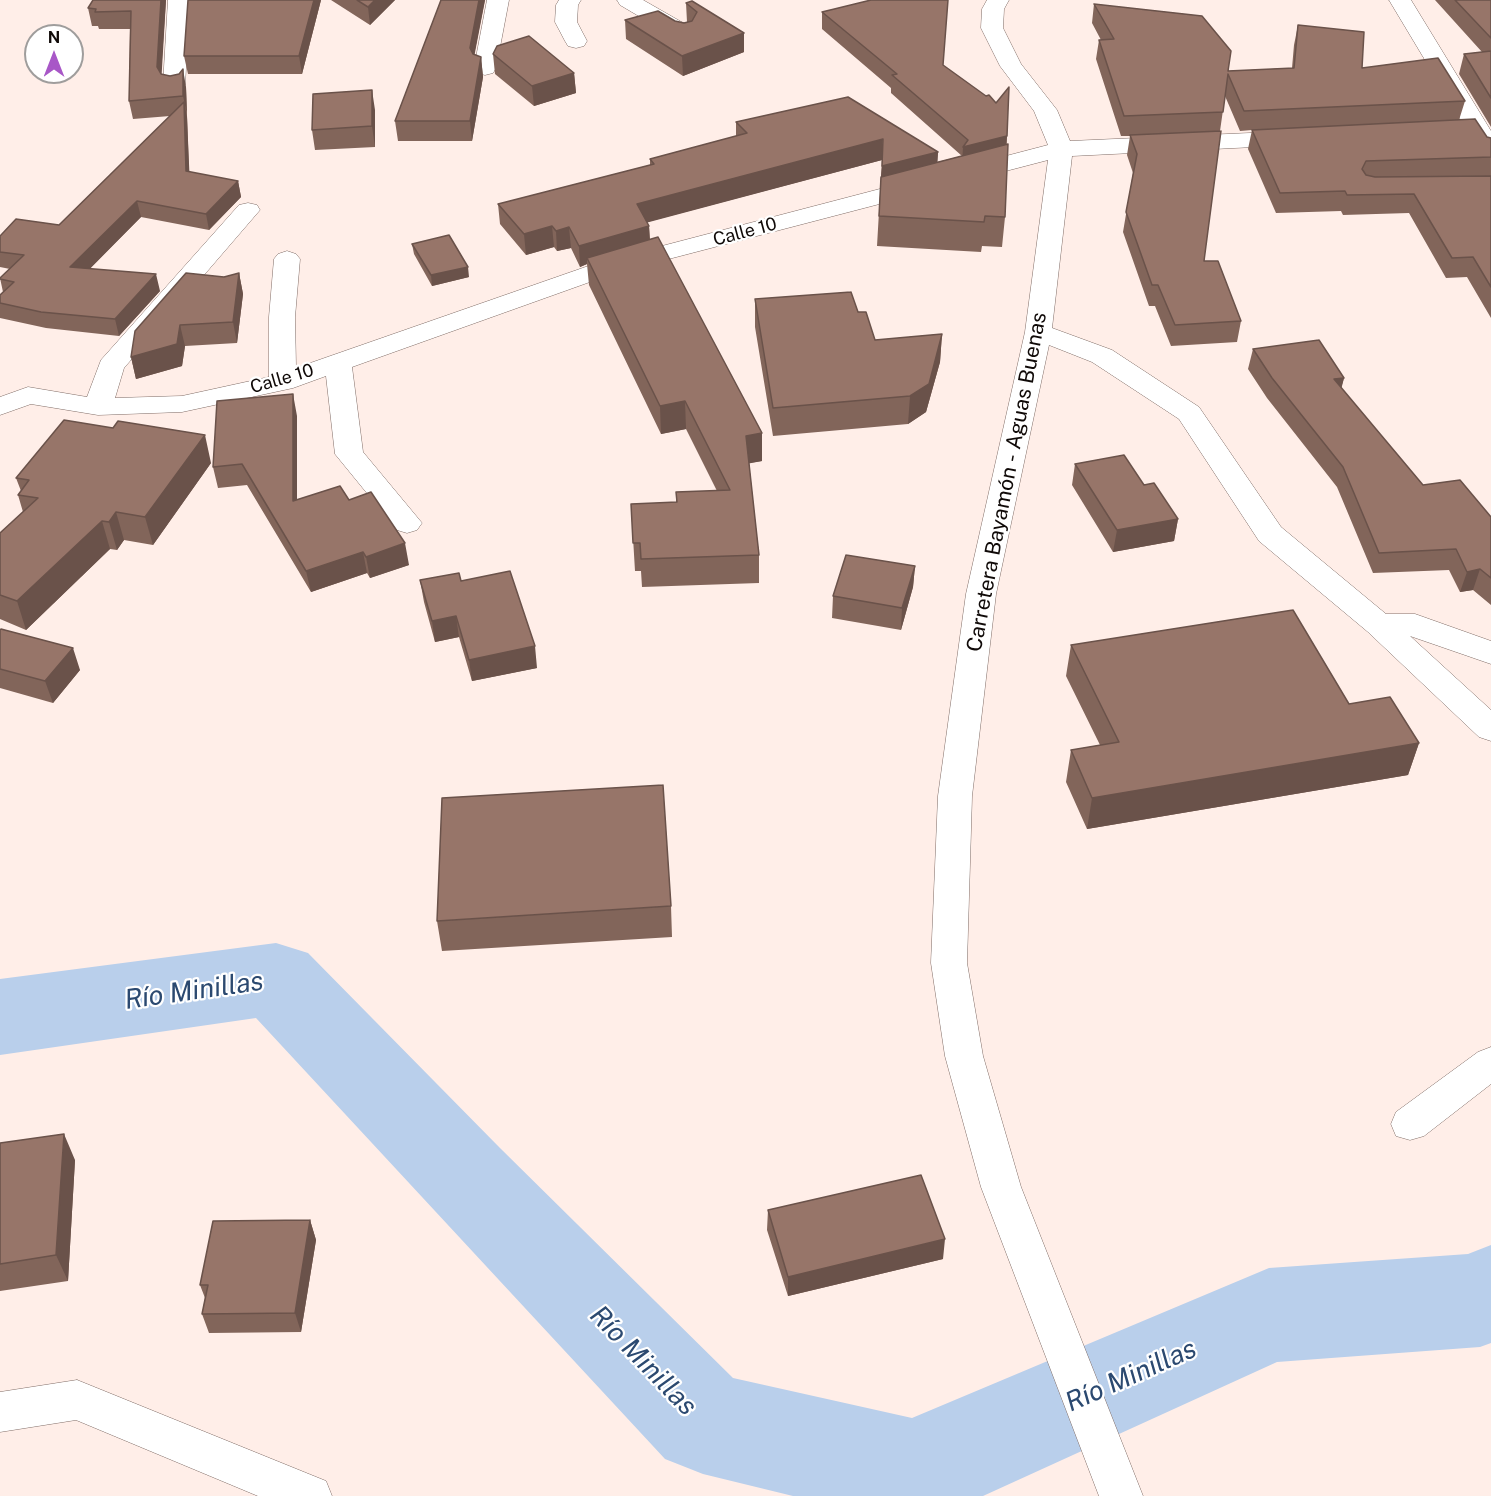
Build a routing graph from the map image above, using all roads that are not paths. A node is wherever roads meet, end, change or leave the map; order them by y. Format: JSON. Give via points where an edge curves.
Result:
{"nodes":[{"id":1,"x":179,"y":0,"type":"edge"},
{"id":2,"x":498,"y":0,"type":"edge"},
{"id":3,"x":570,"y":0,"type":"edge"},
{"id":4,"x":628,"y":0,"type":"edge"},
{"id":5,"x":998,"y":0,"type":"edge"},
{"id":6,"x":1400,"y":0,"type":"edge"},
{"id":7,"x":684,"y":33,"type":"edge"},
{"id":8,"x":576,"y":41,"type":"dead end"},
{"id":9,"x":485,"y":68,"type":"dead end"},
{"id":10,"x":174,"y":85,"type":"edge"},
{"id":11,"x":1322,"y":136,"type":"edge"},
{"id":12,"x":1061,"y":149,"type":"junction"},
{"id":13,"x":1491,"y":150,"type":"edge"},
{"id":14,"x":248,"y":210,"type":"dead end"},
{"id":15,"x":287,"y":259,"type":"dead end"},
{"id":16,"x":1038,"y":332,"type":"junction"},
{"id":17,"x":338,"y":362,"type":"junction"},
{"id":18,"x":283,"y":382,"type":"junction"},
{"id":19,"x":0,"y":389,"type":"edge"},
{"id":20,"x":28,"y":395,"type":"junction"},
{"id":21,"x":0,"y":407,"type":"edge"},
{"id":22,"x":98,"y":407,"type":"junction"},
{"id":23,"x":407,"y":523,"type":"dead end"},
{"id":24,"x":1379,"y":625,"type":"junction"},
{"id":25,"x":1491,"y":653,"type":"edge"},
{"id":26,"x":1491,"y":729,"type":"edge"},
{"id":27,"x":1491,"y":1063,"type":"edge"},
{"id":28,"x":1410,"y":1124,"type":"dead end"},
{"id":29,"x":0,"y":1412,"type":"edge"},
{"id":30,"x":310,"y":1496,"type":"edge"},
{"id":31,"x":1121,"y":1496,"type":"edge"}],
"edges":[{"from":1,"to":10,"type":"street"},
{"from":2,"to":9,"type":"street"},
{"from":3,"to":8,"type":"street","via":[[566,22]]},
{"from":4,"to":7,"type":"street"},
{"from":5,"to":12,"type":"street","name":"Carretera Bayamón - Aguas Buenas","via":[[993,9],[992,28],[1011,66],[1045,110]]},
{"from":6,"to":13,"type":"street","via":[[1465,129]]},
{"from":11,"to":12,"type":"street","name":"Calle 10"},
{"from":12,"to":16,"type":"street","name":"Carretera Bayamón - Aguas Buenas"},
{"from":12,"to":17,"type":"street","name":"Calle 10","via":[[606,268]]},
{"from":14,"to":22,"type":"street","via":[[111,366]]},
{"from":15,"to":18,"type":"street","via":[[282,317]]},
{"from":16,"to":24,"type":"street","via":[[1102,356],[1189,413],[1270,534]]},
{"from":16,"to":31,"type":"street","name":"Carretera Bayamón - Aguas Buenas","via":[[981,594],[955,796],[949,963],[964,1056],[1001,1187]]},
{"from":17,"to":18,"type":"street","name":"Calle 10"},
{"from":17,"to":23,"type":"street","via":[[349,454]]},
{"from":18,"to":22,"type":"street","name":"Calle 10","via":[[182,404]]},
{"from":19,"to":20,"type":"street","name":"Calle 10"},
{"from":20,"to":21,"type":"street"},
{"from":20,"to":22,"type":"street","name":"Calle 10"},
{"from":24,"to":25,"type":"street","via":[[1415,625]]},
{"from":24,"to":26,"type":"street"},
{"from":27,"to":28,"type":"street"},
{"from":29,"to":30,"type":"street","via":[[77,1400]]}]}
